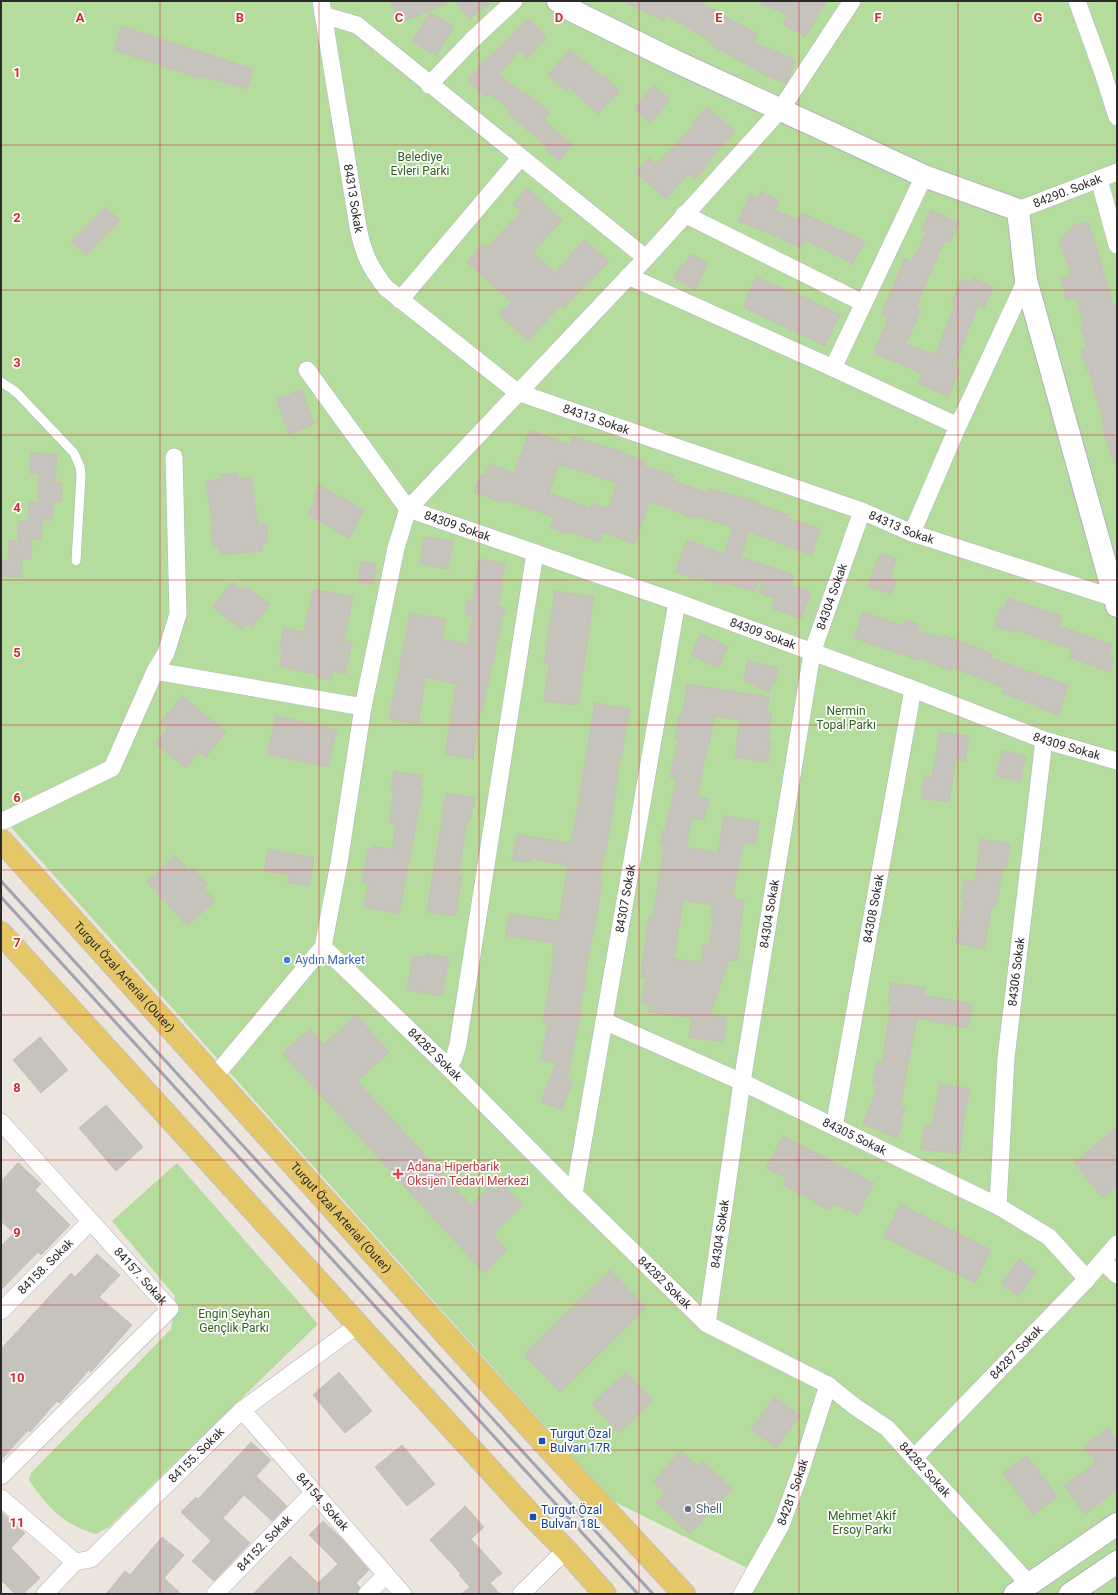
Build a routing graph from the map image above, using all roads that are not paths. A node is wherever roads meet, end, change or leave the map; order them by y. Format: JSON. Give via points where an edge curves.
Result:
{"nodes":[{"id":1,"x":514,"y":1,"type":"edge"},
{"id":2,"x":558,"y":1,"type":"edge"},
{"id":3,"x":852,"y":1,"type":"edge"},
{"id":4,"x":1077,"y":1,"type":"edge"},
{"id":5,"x":322,"y":8,"type":"edge"},
{"id":6,"x":1110,"y":68,"type":"edge"},
{"id":7,"x":429,"y":85,"type":"junction"},
{"id":8,"x":781,"y":109,"type":"junction"},
{"id":9,"x":1117,"y":117,"type":"edge"},
{"id":10,"x":520,"y":158,"type":"junction"},
{"id":11,"x":1117,"y":172,"type":"edge"},
{"id":12,"x":924,"y":176,"type":"junction"},
{"id":13,"x":1098,"y":179,"type":"junction"},
{"id":14,"x":1018,"y":210,"type":"junction"},
{"id":15,"x":684,"y":214,"type":"junction"},
{"id":16,"x":1117,"y":245,"type":"edge"},
{"id":17,"x":646,"y":258,"type":"junction"},
{"id":18,"x":628,"y":276,"type":"junction"},
{"id":19,"x":1026,"y":280,"type":"junction"},
{"id":20,"x":400,"y":300,"type":"junction"},
{"id":21,"x":863,"y":303,"type":"junction"},
{"id":22,"x":833,"y":368,"type":"junction"},
{"id":23,"x":307,"y":370,"type":"dead end"},
{"id":24,"x":1,"y":382,"type":"edge"},
{"id":25,"x":518,"y":392,"type":"junction"},
{"id":26,"x":958,"y":426,"type":"junction"},
{"id":27,"x":174,"y":458,"type":"dead end"},
{"id":28,"x":408,"y":509,"type":"junction"},
{"id":29,"x":862,"y":511,"type":"junction"},
{"id":30,"x":912,"y":533,"type":"junction"},
{"id":31,"x":535,"y":553,"type":"junction"},
{"id":32,"x":76,"y":561,"type":"dead end"},
{"id":33,"x":676,"y":602,"type":"junction"},
{"id":34,"x":1116,"y":602,"type":"edge"},
{"id":35,"x":812,"y":653,"type":"junction"},
{"id":36,"x":155,"y":671,"type":"junction"},
{"id":37,"x":913,"y":689,"type":"junction"},
{"id":38,"x":363,"y":707,"type":"junction"},
{"id":39,"x":1044,"y":740,"type":"junction"},
{"id":40,"x":1117,"y":761,"type":"edge"},
{"id":41,"x":1,"y":822,"type":"edge"},
{"id":42,"x":1,"y":840,"type":"edge"},
{"id":43,"x":1,"y":933,"type":"edge"},
{"id":44,"x":323,"y":947,"type":"junction"},
{"id":45,"x":604,"y":1021,"type":"junction"},
{"id":46,"x":448,"y":1067,"type":"junction"},
{"id":47,"x":214,"y":1077,"type":"junction"},
{"id":48,"x":742,"y":1082,"type":"junction"},
{"id":49,"x":834,"y":1127,"type":"junction"},
{"id":50,"x":4,"y":1131,"type":"edge"},
{"id":51,"x":574,"y":1194,"type":"junction"},
{"id":52,"x":998,"y":1206,"type":"junction"},
{"id":53,"x":90,"y":1222,"type":"junction"},
{"id":54,"x":1117,"y":1244,"type":"edge"},
{"id":55,"x":1103,"y":1261,"type":"junction"},
{"id":56,"x":1117,"y":1275,"type":"edge"},
{"id":57,"x":1087,"y":1278,"type":"junction"},
{"id":58,"x":1,"y":1311,"type":"edge"},
{"id":59,"x":707,"y":1324,"type":"junction"},
{"id":60,"x":358,"y":1325,"type":"junction"},
{"id":61,"x":828,"y":1385,"type":"junction"},
{"id":62,"x":242,"y":1410,"type":"junction"},
{"id":63,"x":914,"y":1458,"type":"junction"},
{"id":64,"x":1,"y":1476,"type":"edge"},
{"id":65,"x":314,"y":1492,"type":"junction"},
{"id":66,"x":1,"y":1498,"type":"edge"},
{"id":67,"x":1117,"y":1524,"type":"edge"},
{"id":68,"x":566,"y":1550,"type":"junction"},
{"id":69,"x":75,"y":1562,"type":"junction"},
{"id":70,"x":1117,"y":1562,"type":"edge"},
{"id":71,"x":386,"y":1575,"type":"junction"},
{"id":72,"x":1022,"y":1589,"type":"edge"},
{"id":73,"x":45,"y":1594,"type":"edge"},
{"id":74,"x":215,"y":1594,"type":"edge"},
{"id":75,"x":367,"y":1594,"type":"edge"},
{"id":76,"x":402,"y":1594,"type":"edge"},
{"id":77,"x":521,"y":1594,"type":"edge"},
{"id":78,"x":605,"y":1594,"type":"edge"},
{"id":79,"x":684,"y":1594,"type":"edge"},
{"id":80,"x":742,"y":1594,"type":"edge"},
{"id":81,"x":1070,"y":1594,"type":"edge"}],
"edges":[{"from":1,"to":7,"type":"street"},
{"from":2,"to":8,"type":"street","via":[[571,10],[668,57]]},
{"from":3,"to":8,"type":"street"},
{"from":4,"to":6,"type":"street"},
{"from":5,"to":7,"type":"street","via":[[357,25]]},
{"from":5,"to":20,"type":"street","name":"84313 Sokak","via":[[361,244],[374,273]]},
{"from":6,"to":9,"type":"street"},
{"from":7,"to":10,"type":"street"},
{"from":8,"to":12,"type":"street"},
{"from":8,"to":15,"type":"street"},
{"from":10,"to":17,"type":"street"},
{"from":10,"to":20,"type":"street"},
{"from":11,"to":13,"type":"street","name":"84290. Sokak"},
{"from":12,"to":14,"type":"street"},
{"from":12,"to":21,"type":"street"},
{"from":13,"to":14,"type":"street","name":"84290. Sokak"},
{"from":13,"to":16,"type":"street"},
{"from":14,"to":19,"type":"street"},
{"from":15,"to":17,"type":"street"},
{"from":15,"to":21,"type":"street"},
{"from":17,"to":18,"type":"street"},
{"from":18,"to":22,"type":"street"},
{"from":18,"to":25,"type":"street"},
{"from":19,"to":26,"type":"street"},
{"from":19,"to":34,"type":"street"},
{"from":20,"to":25,"type":"street","name":"84313 Sokak"},
{"from":21,"to":22,"type":"street"},
{"from":22,"to":26,"type":"street"},
{"from":23,"to":28,"type":"street"},
{"from":24,"to":32,"type":"lane","via":[[18,394],[78,459],[81,476]]},
{"from":25,"to":28,"type":"street"},
{"from":25,"to":29,"type":"street","name":"84313 Sokak"},
{"from":26,"to":30,"type":"street"},
{"from":27,"to":36,"type":"street","via":[[178,614],[166,653]]},
{"from":28,"to":31,"type":"street","name":"84309 Sokak"},
{"from":28,"to":38,"type":"street","via":[[396,548]]},
{"from":29,"to":30,"type":"street","name":"84313 Sokak"},
{"from":29,"to":35,"type":"street","name":"84304 Sokak"},
{"from":30,"to":34,"type":"street","name":"84313 Sokak"},
{"from":31,"to":33,"type":"street","name":"84309 Sokak"},
{"from":31,"to":46,"type":"street","via":[[458,1044]]},
{"from":33,"to":35,"type":"street","name":"84309 Sokak"},
{"from":33,"to":45,"type":"street","name":"84307 Sokak"},
{"from":35,"to":37,"type":"street","name":"84309 Sokak"},
{"from":35,"to":48,"type":"street","name":"84304 Sokak"},
{"from":36,"to":38,"type":"street"},
{"from":36,"to":41,"type":"street","via":[[112,768]]},
{"from":37,"to":39,"type":"street","name":"84309 Sokak"},
{"from":37,"to":49,"type":"street","name":"84308 Sokak"},
{"from":38,"to":44,"type":"street"},
{"from":39,"to":40,"type":"street","name":"84309 Sokak"},
{"from":39,"to":52,"type":"street","name":"84306 Sokak","via":[[1006,1058]]},
{"from":42,"to":47,"type":"main road","name":"Turgut Özal Arterial (Outer)"},
{"from":43,"to":60,"type":"main road"},
{"from":44,"to":46,"type":"street","name":"84282 Sokak"},
{"from":44,"to":47,"type":"street"},
{"from":45,"to":48,"type":"street","name":"84305 Sokak"},
{"from":45,"to":51,"type":"street","name":"84307 Sokak"},
{"from":46,"to":51,"type":"street","name":"84282 Sokak"},
{"from":47,"to":79,"type":"main road","name":"Turgut Özal Arterial (Outer)","via":[[542,1441]]},
{"from":48,"to":49,"type":"street","name":"84305 Sokak"},
{"from":48,"to":59,"type":"street","name":"84304 Sokak"},
{"from":49,"to":52,"type":"street","name":"84305 Sokak"},
{"from":50,"to":53,"type":"street","name":"84157. Sokak"},
{"from":51,"to":59,"type":"street","name":"84282 Sokak"},
{"from":52,"to":57,"type":"street","name":"84305 Sokak","via":[[1049,1237]]},
{"from":53,"to":58,"type":"street","name":"84158. Sokak"},
{"from":53,"to":64,"type":"street","name":"84157. Sokak","via":[[170,1309]]},
{"from":54,"to":55,"type":"street","name":"84287 Sokak"},
{"from":55,"to":56,"type":"street"},
{"from":55,"to":57,"type":"street","name":"84287 Sokak"},
{"from":57,"to":63,"type":"street","name":"84287 Sokak"},
{"from":59,"to":61,"type":"street","name":"84282 Sokak"},
{"from":60,"to":62,"type":"street","name":"84155. Sokak"},
{"from":60,"to":68,"type":"main road"},
{"from":61,"to":63,"type":"street","name":"84282 Sokak","via":[[887,1428]]},
{"from":61,"to":80,"type":"street","name":"84281 Sokak","via":[[781,1525]]},
{"from":62,"to":65,"type":"street","name":"84154. Sokak"},
{"from":62,"to":69,"type":"street","name":"84155. Sokak","via":[[91,1559]]},
{"from":63,"to":72,"type":"street","name":"84282 Sokak"},
{"from":65,"to":71,"type":"street","name":"84154. Sokak"},
{"from":65,"to":74,"type":"street","name":"84152. Sokak"},
{"from":66,"to":69,"type":"street"},
{"from":67,"to":72,"type":"street"},
{"from":68,"to":77,"type":"street"},
{"from":68,"to":78,"type":"main road"},
{"from":69,"to":73,"type":"street"},
{"from":70,"to":81,"type":"street"},
{"from":71,"to":75,"type":"street"},
{"from":71,"to":76,"type":"street","name":"84154. Sokak"}]}
